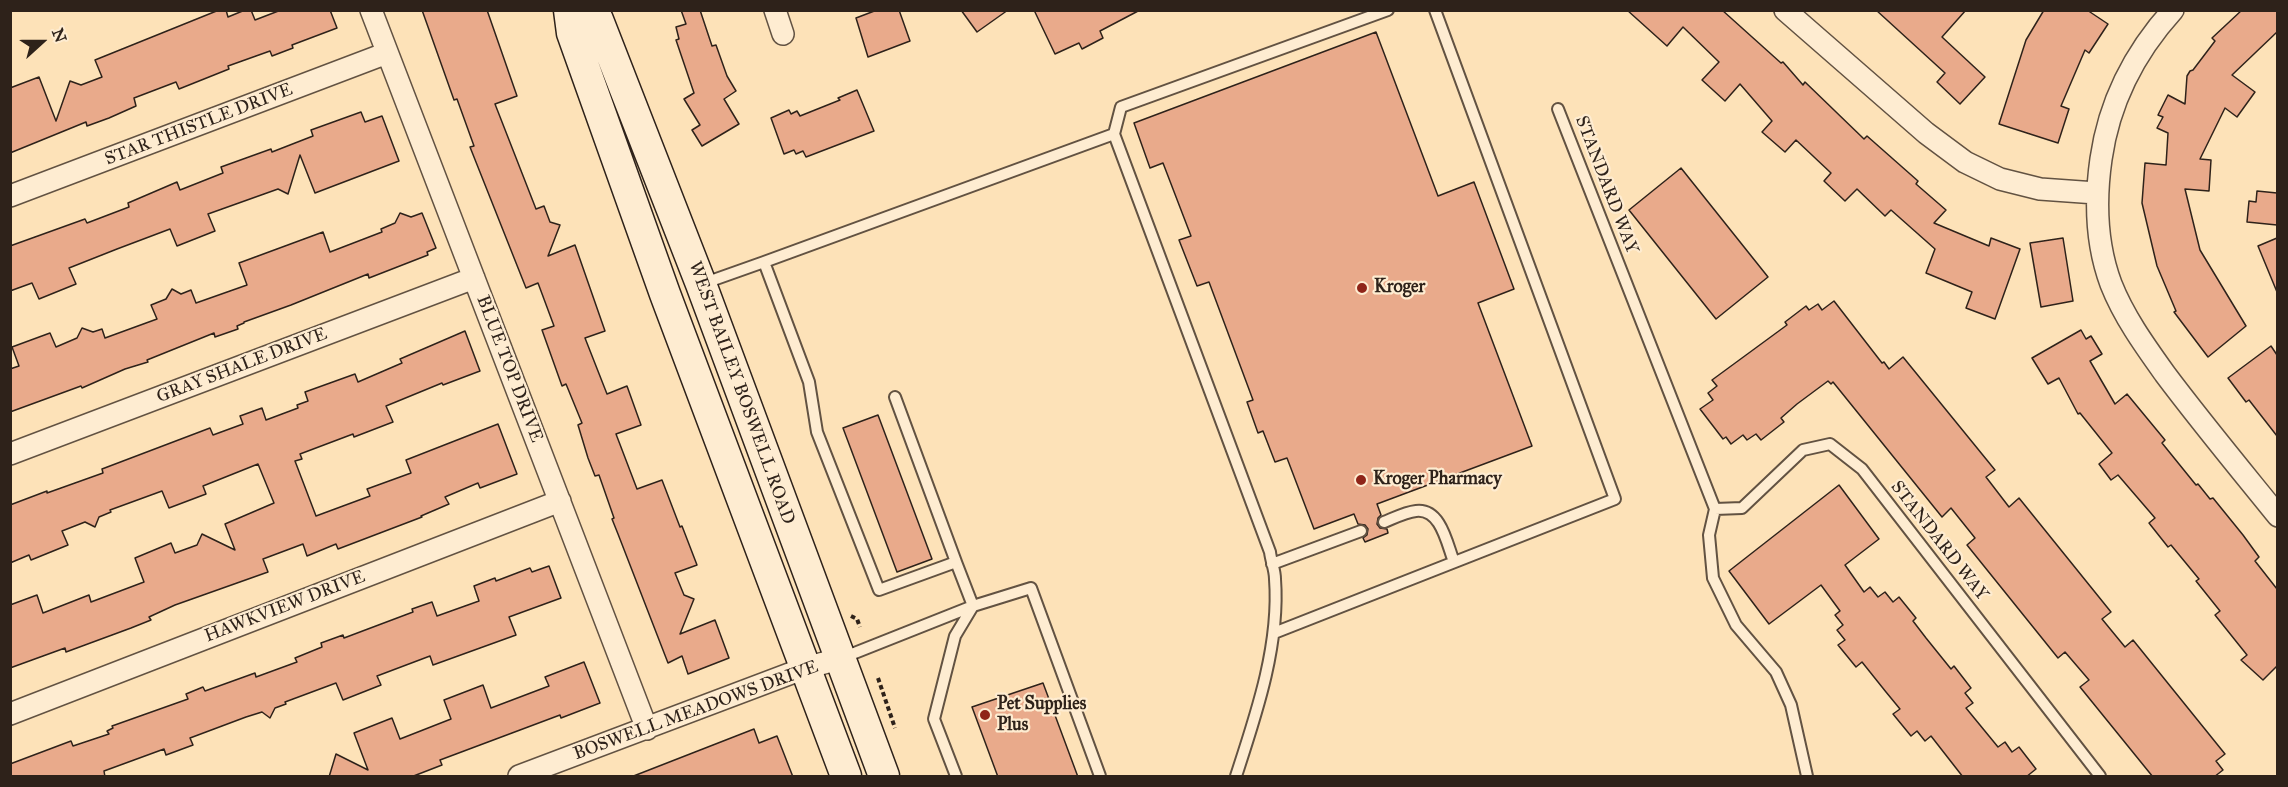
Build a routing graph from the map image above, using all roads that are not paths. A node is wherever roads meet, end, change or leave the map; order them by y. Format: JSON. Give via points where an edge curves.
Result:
{"nodes":[{"id":1,"x":371,"y":10,"type":"edge"},
{"id":2,"x":569,"y":10,"type":"edge"},
{"id":3,"x":593,"y":10,"type":"edge"},
{"id":4,"x":775,"y":10,"type":"edge"},
{"id":5,"x":1388,"y":10,"type":"edge"},
{"id":6,"x":1435,"y":10,"type":"edge"},
{"id":7,"x":1785,"y":10,"type":"edge"},
{"id":8,"x":2171,"y":11,"type":"edge"},
{"id":9,"x":783,"y":34,"type":"dead end"},
{"id":10,"x":387,"y":53,"type":"junction"},
{"id":11,"x":1558,"y":108,"type":"dead end"},
{"id":12,"x":1114,"y":134,"type":"junction"},
{"id":13,"x":2096,"y":193,"type":"junction"},
{"id":14,"x":10,"y":196,"type":"edge"},
{"id":15,"x":764,"y":262,"type":"junction"},
{"id":16,"x":474,"y":278,"type":"junction"},
{"id":17,"x":701,"y":285,"type":"junction"},
{"id":18,"x":895,"y":397,"type":"dead end"},
{"id":19,"x":10,"y":454,"type":"edge"},
{"id":20,"x":560,"y":501,"type":"junction"},
{"id":21,"x":1714,"y":508,"type":"junction"},
{"id":22,"x":2277,"y":516,"type":"edge"},
{"id":23,"x":1384,"y":522,"type":"dead end"},
{"id":24,"x":1360,"y":531,"type":"dead end"},
{"id":25,"x":956,"y":562,"type":"junction"},
{"id":26,"x":1454,"y":562,"type":"junction"},
{"id":27,"x":1272,"y":564,"type":"junction"},
{"id":28,"x":973,"y":606,"type":"junction"},
{"id":29,"x":1274,"y":633,"type":"junction"},
{"id":30,"x":839,"y":658,"type":"junction"},
{"id":31,"x":805,"y":668,"type":"junction"},
{"id":32,"x":10,"y":714,"type":"edge"},
{"id":33,"x":647,"y":729,"type":"junction"},
{"id":34,"x":519,"y":777,"type":"edge"},
{"id":35,"x":846,"y":777,"type":"edge"},
{"id":36,"x":884,"y":777,"type":"edge"},
{"id":37,"x":956,"y":777,"type":"edge"},
{"id":38,"x":1100,"y":777,"type":"edge"},
{"id":39,"x":1236,"y":777,"type":"edge"},
{"id":40,"x":1807,"y":777,"type":"edge"},
{"id":41,"x":2100,"y":777,"type":"edge"}],
"edges":[{"from":1,"to":10,"type":"street","name":"BLUE TOP DRIVE"},
{"from":2,"to":31,"type":"main road","name":"WEST BAILEY BOSWELL ROAD","via":[[572,33],[665,294]]},
{"from":3,"to":17,"type":"main road","name":"WEST BAILEY BOSWELL ROAD"},
{"from":4,"to":9,"type":"street"},
{"from":5,"to":12,"type":"lane","via":[[1121,107]]},
{"from":6,"to":26,"type":"lane","via":[[1615,499]]},
{"from":7,"to":13,"type":"street","via":[[1926,133],[1965,162],[2000,178],[2040,189]]},
{"from":8,"to":13,"type":"street","via":[[2139,53],[2118,94],[2104,136]]},
{"from":10,"to":14,"type":"street","name":"STAR THISTLE DRIVE"},
{"from":10,"to":16,"type":"street","name":"BLUE TOP DRIVE"},
{"from":11,"to":21,"type":"lane","name":"STANDARD WAY"},
{"from":12,"to":15,"type":"lane"},
{"from":12,"to":27,"type":"lane"},
{"from":13,"to":22,"type":"street","via":[[2100,239],[2111,285],[2138,336]]},
{"from":15,"to":17,"type":"lane"},
{"from":15,"to":25,"type":"lane","via":[[809,382],[817,432],[879,590]]},
{"from":16,"to":19,"type":"street","name":"GRAY SHALE DRIVE"},
{"from":16,"to":20,"type":"street","name":"BLUE TOP DRIVE"},
{"from":17,"to":30,"type":"main road","name":"WEST BAILEY BOSWELL ROAD"},
{"from":18,"to":25,"type":"lane"},
{"from":20,"to":32,"type":"street","name":"HAWKVIEW DRIVE"},
{"from":20,"to":33,"type":"street","name":"BLUE TOP DRIVE"},
{"from":21,"to":40,"type":"lane","via":[[1709,535],[1713,578],[1736,625],[1776,672],[1791,705]]},
{"from":21,"to":41,"type":"lane","name":"STANDARD WAY","via":[[1742,508],[1803,450],[1830,444],[1862,469]]},
{"from":23,"to":26,"type":"lane","via":[[1425,511],[1441,527]]},
{"from":24,"to":27,"type":"lane"},
{"from":25,"to":28,"type":"lane"},
{"from":26,"to":29,"type":"lane"},
{"from":27,"to":29,"type":"lane"},
{"from":28,"to":30,"type":"lane"},
{"from":28,"to":37,"type":"lane","via":[[955,636],[934,719]]},
{"from":28,"to":38,"type":"lane","via":[[1031,588]]},
{"from":29,"to":39,"type":"lane","via":[[1255,723]]},
{"from":30,"to":31,"type":"street","name":"BOSWELL MEADOWS DRIVE"},
{"from":30,"to":36,"type":"main road","name":"WEST BAILEY BOSWELL ROAD"},
{"from":31,"to":33,"type":"street","name":"BOSWELL MEADOWS DRIVE"},
{"from":31,"to":35,"type":"main road","name":"WEST BAILEY BOSWELL ROAD"},
{"from":33,"to":34,"type":"street","name":"BOSWELL MEADOWS DRIVE"}]}
